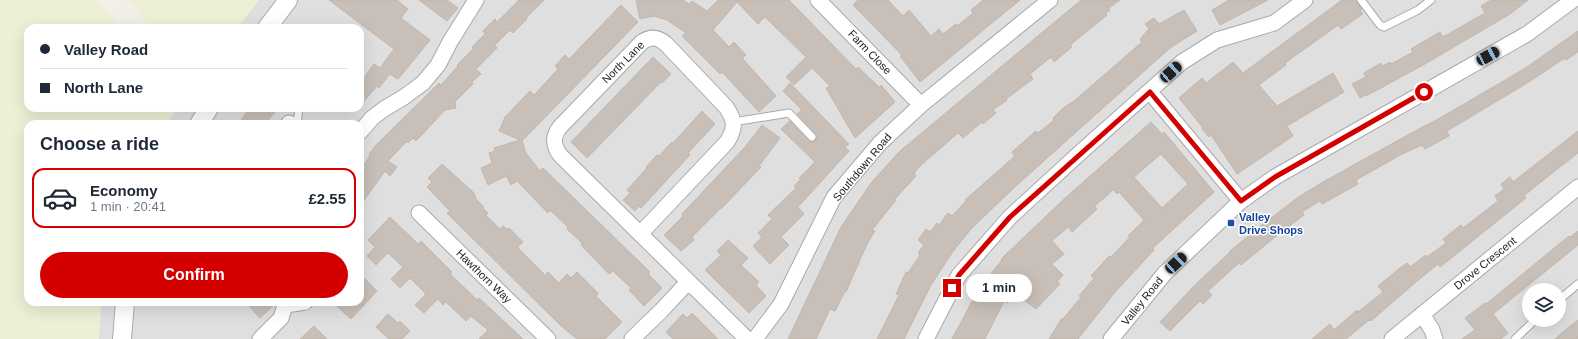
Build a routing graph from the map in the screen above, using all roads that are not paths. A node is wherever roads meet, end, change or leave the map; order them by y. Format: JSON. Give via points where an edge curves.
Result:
{"nodes":[{"id":1,"x":288,"y":0,"type":"edge"},
{"id":2,"x":475,"y":0,"type":"edge"},
{"id":3,"x":818,"y":0,"type":"edge"},
{"id":4,"x":1050,"y":0,"type":"edge"},
{"id":5,"x":1304,"y":0,"type":"edge"},
{"id":6,"x":1362,"y":0,"type":"edge"},
{"id":7,"x":1431,"y":0,"type":"edge"},
{"id":8,"x":1573,"y":0,"type":"edge"},
{"id":9,"x":270,"y":24,"type":"edge"},
{"id":10,"x":1150,"y":92,"type":"junction"},
{"id":11,"x":921,"y":105,"type":"junction"},
{"id":12,"x":733,"y":122,"type":"junction"},
{"id":13,"x":364,"y":127,"type":"edge"},
{"id":14,"x":812,"y":137,"type":"dead end"},
{"id":15,"x":1578,"y":187,"type":"edge"},
{"id":16,"x":1241,"y":201,"type":"junction"},
{"id":17,"x":419,"y":213,"type":"dead end"},
{"id":18,"x":640,"y":234,"type":"junction"},
{"id":19,"x":688,"y":282,"type":"junction"},
{"id":20,"x":1578,"y":284,"type":"edge"},
{"id":21,"x":1566,"y":294,"type":"edge"},
{"id":22,"x":125,"y":306,"type":"edge"},
{"id":23,"x":285,"y":306,"type":"edge"},
{"id":24,"x":1422,"y":314,"type":"junction"},
{"id":25,"x":1527,"y":327,"type":"edge"},
{"id":26,"x":122,"y":339,"type":"edge"},
{"id":27,"x":260,"y":339,"type":"edge"},
{"id":28,"x":548,"y":339,"type":"edge"},
{"id":29,"x":632,"y":339,"type":"edge"},
{"id":30,"x":747,"y":339,"type":"edge"},
{"id":31,"x":755,"y":339,"type":"edge"},
{"id":32,"x":926,"y":339,"type":"edge"},
{"id":33,"x":1111,"y":339,"type":"edge"},
{"id":34,"x":1392,"y":339,"type":"edge"},
{"id":35,"x":1435,"y":339,"type":"edge"},
{"id":36,"x":1514,"y":339,"type":"edge"}],
"edges":[{"from":1,"to":9,"type":"street"},
{"from":2,"to":13,"type":"street","via":[[438,65],[423,83],[372,118]]},
{"from":3,"to":11,"type":"street","name":"Farm Close"},
{"from":4,"to":11,"type":"street","name":"Southdown Road"},
{"from":5,"to":10,"type":"street","via":[[1274,23],[1217,40],[1182,62]]},
{"from":6,"to":7,"type":"lane","via":[[1380,25],[1384,26],[1418,10]]},
{"from":8,"to":16,"type":"street","name":"Valley Road","via":[[1527,34],[1275,177]]},
{"from":10,"to":16,"type":"street"},
{"from":10,"to":32,"type":"street","via":[[1010,217],[959,275]]},
{"from":11,"to":31,"type":"street","name":"Southdown Road","via":[[880,142],[834,197],[781,304]]},
{"from":12,"to":14,"type":"lane","via":[[789,113]]},
{"from":12,"to":18,"type":"street","via":[[733,133],[727,142]]},
{"from":12,"to":18,"type":"street","name":"North Lane","via":[[726,106],[666,44],[661,40],[649,38],[642,42],[560,126],[554,140],[560,156]]},
{"from":15,"to":24,"type":"street","name":"Drove Crescent"},
{"from":16,"to":33,"type":"street","name":"Valley Road","via":[[1165,273]]},
{"from":17,"to":28,"type":"street","name":"Hawthorn Way"},
{"from":18,"to":19,"type":"street","name":"North Lane"},
{"from":19,"to":29,"type":"street"},
{"from":19,"to":30,"type":"street","name":"North Lane"},
{"from":20,"to":21,"type":"lane"},
{"from":22,"to":26,"type":"street"},
{"from":23,"to":27,"type":"street","via":[[281,318]]},
{"from":24,"to":34,"type":"street","name":"Drove Crescent"},
{"from":24,"to":35,"type":"street"},
{"from":25,"to":36,"type":"lane"}]}
